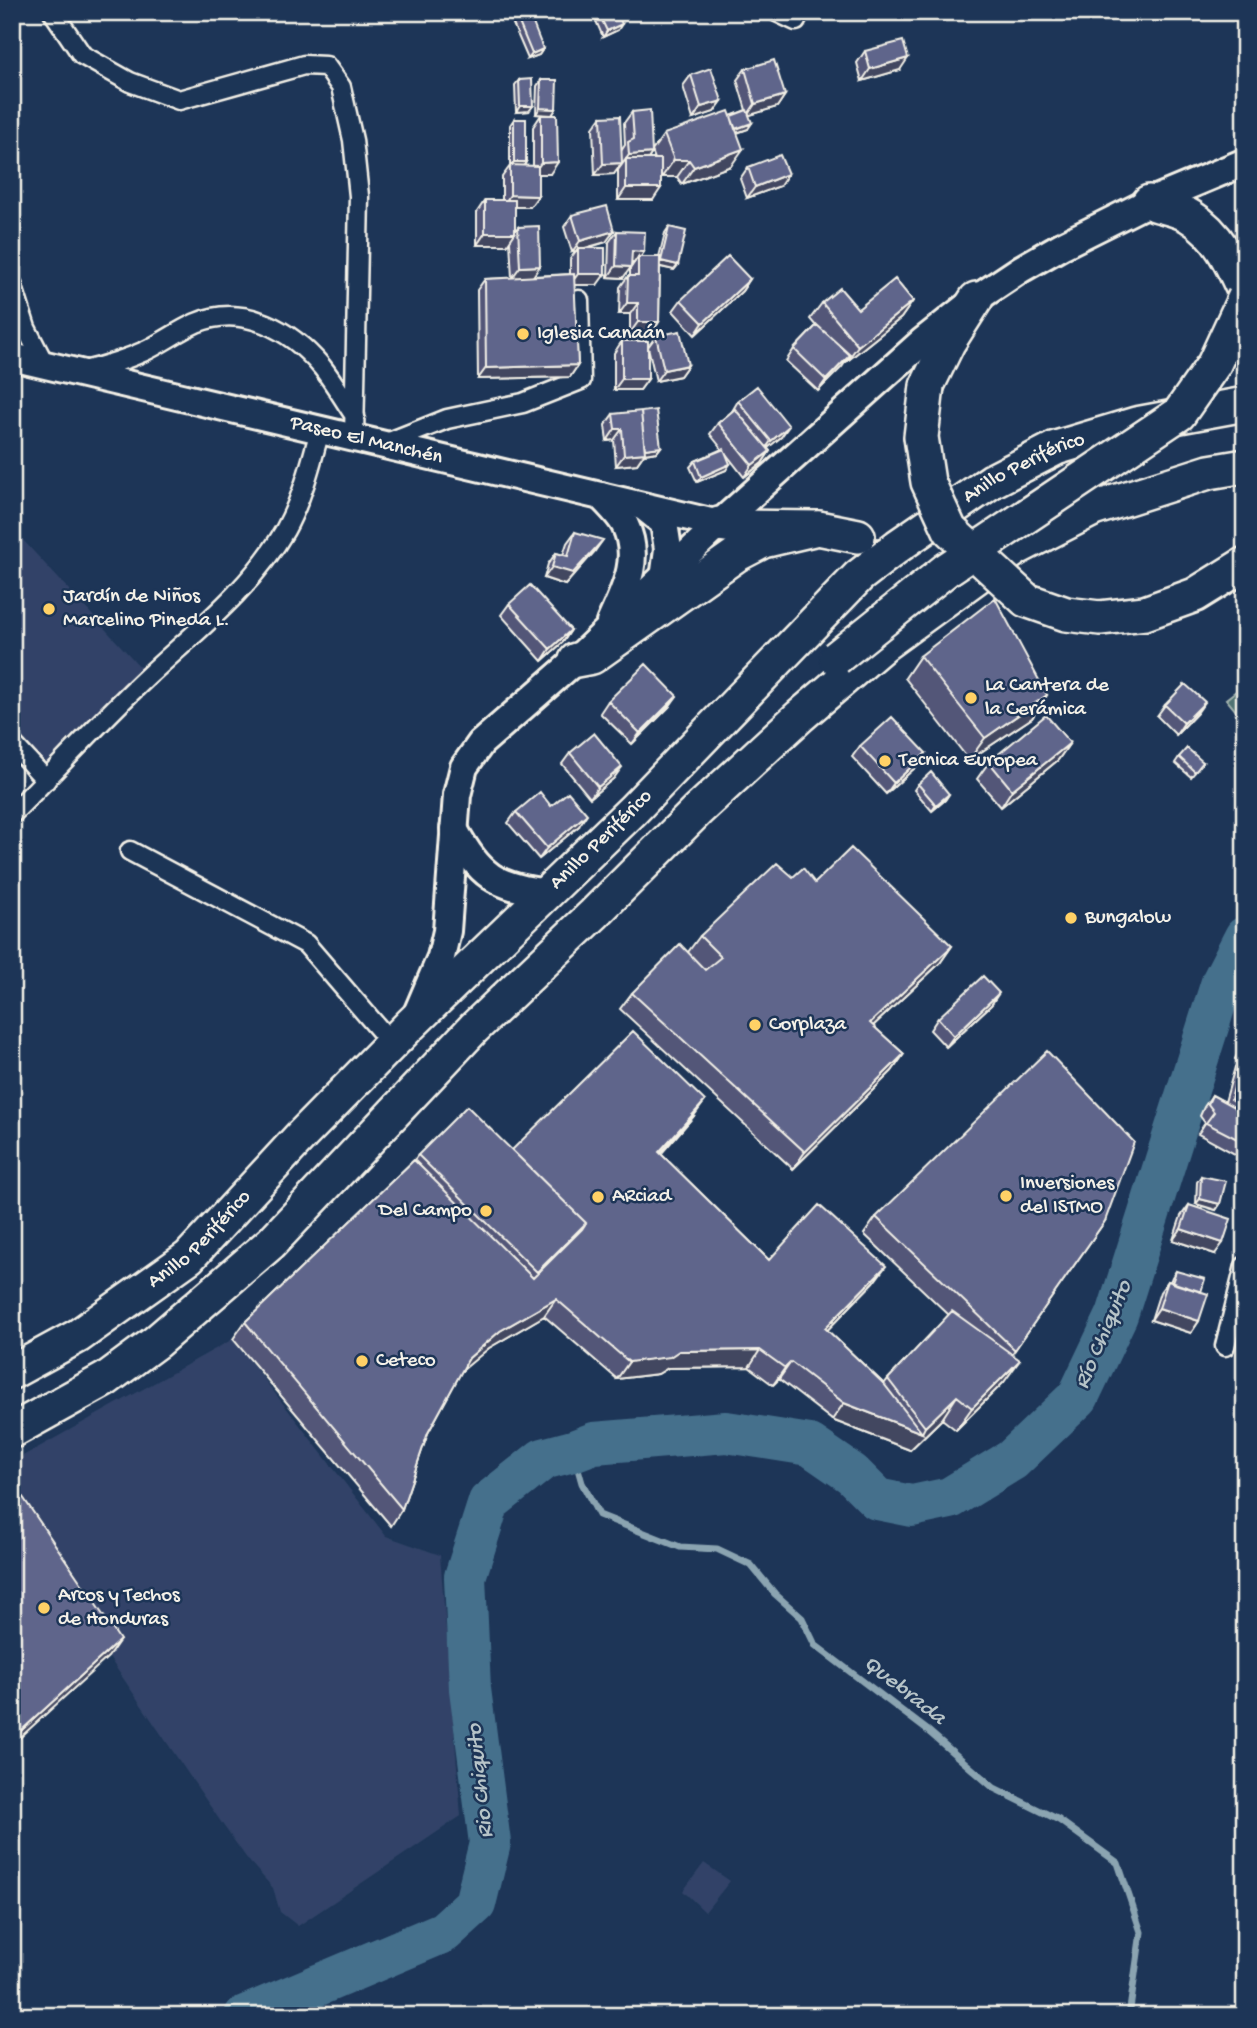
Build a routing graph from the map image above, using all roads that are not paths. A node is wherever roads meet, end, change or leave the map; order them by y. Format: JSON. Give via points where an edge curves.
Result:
{"nodes":[{"id":1,"x":53,"y":12,"type":"edge"},
{"id":2,"x":777,"y":12,"type":"edge"},
{"id":3,"x":796,"y":20,"type":"dead end"},
{"id":4,"x":1245,"y":162,"type":"edge"},
{"id":5,"x":1149,"y":202,"type":"junction"},
{"id":6,"x":12,"y":284,"type":"edge"},
{"id":7,"x":1245,"y":295,"type":"edge"},
{"id":8,"x":975,"y":299,"type":"junction"},
{"id":9,"x":579,"y":300,"type":"dead end"},
{"id":10,"x":19,"y":324,"type":"edge"},
{"id":11,"x":12,"y":357,"type":"edge"},
{"id":12,"x":45,"y":365,"type":"junction"},
{"id":13,"x":76,"y":373,"type":"junction"},
{"id":14,"x":1245,"y":404,"type":"edge"},
{"id":15,"x":355,"y":427,"type":"junction"},
{"id":16,"x":320,"y":430,"type":"junction"},
{"id":17,"x":384,"y":444,"type":"junction"},
{"id":18,"x":1245,"y":466,"type":"edge"},
{"id":19,"x":601,"y":496,"type":"junction"},
{"id":20,"x":644,"y":507,"type":"junction"},
{"id":21,"x":719,"y":524,"type":"junction"},
{"id":22,"x":818,"y":528,"type":"junction"},
{"id":23,"x":858,"y":537,"type":"dead end"},
{"id":24,"x":1245,"y":564,"type":"edge"},
{"id":25,"x":664,"y":579,"type":"junction"},
{"id":26,"x":608,"y":630,"type":"junction"},
{"id":27,"x":576,"y":660,"type":"junction"},
{"id":28,"x":12,"y":743,"type":"edge"},
{"id":29,"x":46,"y":780,"type":"junction"},
{"id":30,"x":698,"y":810,"type":"junction"},
{"id":31,"x":12,"y":814,"type":"edge"},
{"id":32,"x":454,"y":829,"type":"junction"},
{"id":33,"x":130,"y":851,"type":"dead end"},
{"id":34,"x":549,"y":892,"type":"junction"},
{"id":35,"x":401,"y":1035,"type":"junction"},
{"id":36,"x":1245,"y":1266,"type":"edge"},
{"id":37,"x":78,"y":1336,"type":"junction"},
{"id":38,"x":156,"y":1342,"type":"junction"},
{"id":39,"x":1225,"y":1346,"type":"dead end"},
{"id":40,"x":12,"y":1372,"type":"edge"},
{"id":41,"x":12,"y":1387,"type":"edge"},
{"id":42,"x":12,"y":1416,"type":"edge"},
{"id":43,"x":12,"y":1431,"type":"edge"}],
"edges":[{"from":1,"to":15,"type":"street","via":[[82,55],[130,82],[179,100],[304,65],[326,66],[341,87],[359,196]]},
{"from":2,"to":3,"type":"street"},
{"from":4,"to":5,"type":"main road"},
{"from":5,"to":7,"type":"highway","via":[[1190,216],[1216,238]]},
{"from":5,"to":8,"type":"main road","via":[[1063,245]]},
{"from":6,"to":10,"type":"street"},
{"from":7,"to":30,"type":"highway","bridge":true,"via":[[1214,364],[1179,414],[946,570],[836,658],[752,744]]},
{"from":8,"to":21,"type":"main road"},
{"from":8,"to":24,"type":"highway","bridge":true,"via":[[927,386],[921,437],[928,482],[950,530],[1026,600],[1066,614],[1100,618],[1144,613],[1195,595]]},
{"from":9,"to":17,"type":"street","via":[[581,380],[523,403],[447,419]]},
{"from":10,"to":12,"type":"street"},
{"from":11,"to":12,"type":"main road","name":"Paseo El Manchén"},
{"from":12,"to":13,"type":"main road","name":"Paseo El Manchén"},
{"from":13,"to":15,"type":"street","via":[[147,350],[199,321],[240,315],[282,331],[322,367]]},
{"from":13,"to":16,"type":"main road","name":"Paseo El Manchén"},
{"from":14,"to":34,"type":"highway","name":"Anillo Periférico","via":[[1136,424],[1056,448],[992,481],[898,546],[859,576]]},
{"from":15,"to":16,"type":"main road","name":"Paseo El Manchén"},
{"from":15,"to":17,"type":"main road","name":"Paseo El Manchén"},
{"from":16,"to":29,"type":"street","via":[[304,487],[265,560],[194,637],[146,678]]},
{"from":17,"to":19,"type":"main road","name":"Paseo El Manchén"},
{"from":18,"to":30,"type":"highway","via":[[1209,472],[1093,509],[1017,548],[883,645]]},
{"from":19,"to":20,"type":"main road","name":"Paseo El Manchén"},
{"from":19,"to":26,"type":"main road","via":[[625,524],[634,553],[630,576]]},
{"from":20,"to":21,"type":"main road","name":"Paseo El Manchén"},
{"from":20,"to":25,"type":"main road","via":[[664,523],[668,549]]},
{"from":21,"to":22,"type":"highway"},
{"from":21,"to":25,"type":"main road"},
{"from":22,"to":23,"type":"highway"},
{"from":22,"to":27,"type":"highway","via":[[762,541],[736,555],[592,657]]},
{"from":25,"to":26,"type":"main road"},
{"from":26,"to":27,"type":"main road"},
{"from":27,"to":32,"type":"main road","via":[[481,743],[464,767]]},
{"from":28,"to":29,"type":"street"},
{"from":29,"to":31,"type":"street"},
{"from":30,"to":38,"type":"highway","via":[[474,1028],[271,1243]]},
{"from":32,"to":34,"type":"main road","via":[[474,862],[502,884]]},
{"from":32,"to":35,"type":"main road","via":[[441,957]]},
{"from":33,"to":35,"type":"street","via":[[306,944]]},
{"from":34,"to":35,"type":"highway","name":"Anillo Periférico"},
{"from":35,"to":37,"type":"highway","name":"Anillo Periférico","via":[[189,1257]]},
{"from":36,"to":39,"type":"street"},
{"from":37,"to":40,"type":"highway","name":"Anillo Periférico"},
{"from":37,"to":41,"type":"highway","via":[[45,1370]]},
{"from":38,"to":42,"type":"highway"},
{"from":38,"to":43,"type":"highway","via":[[106,1379]]}]}
